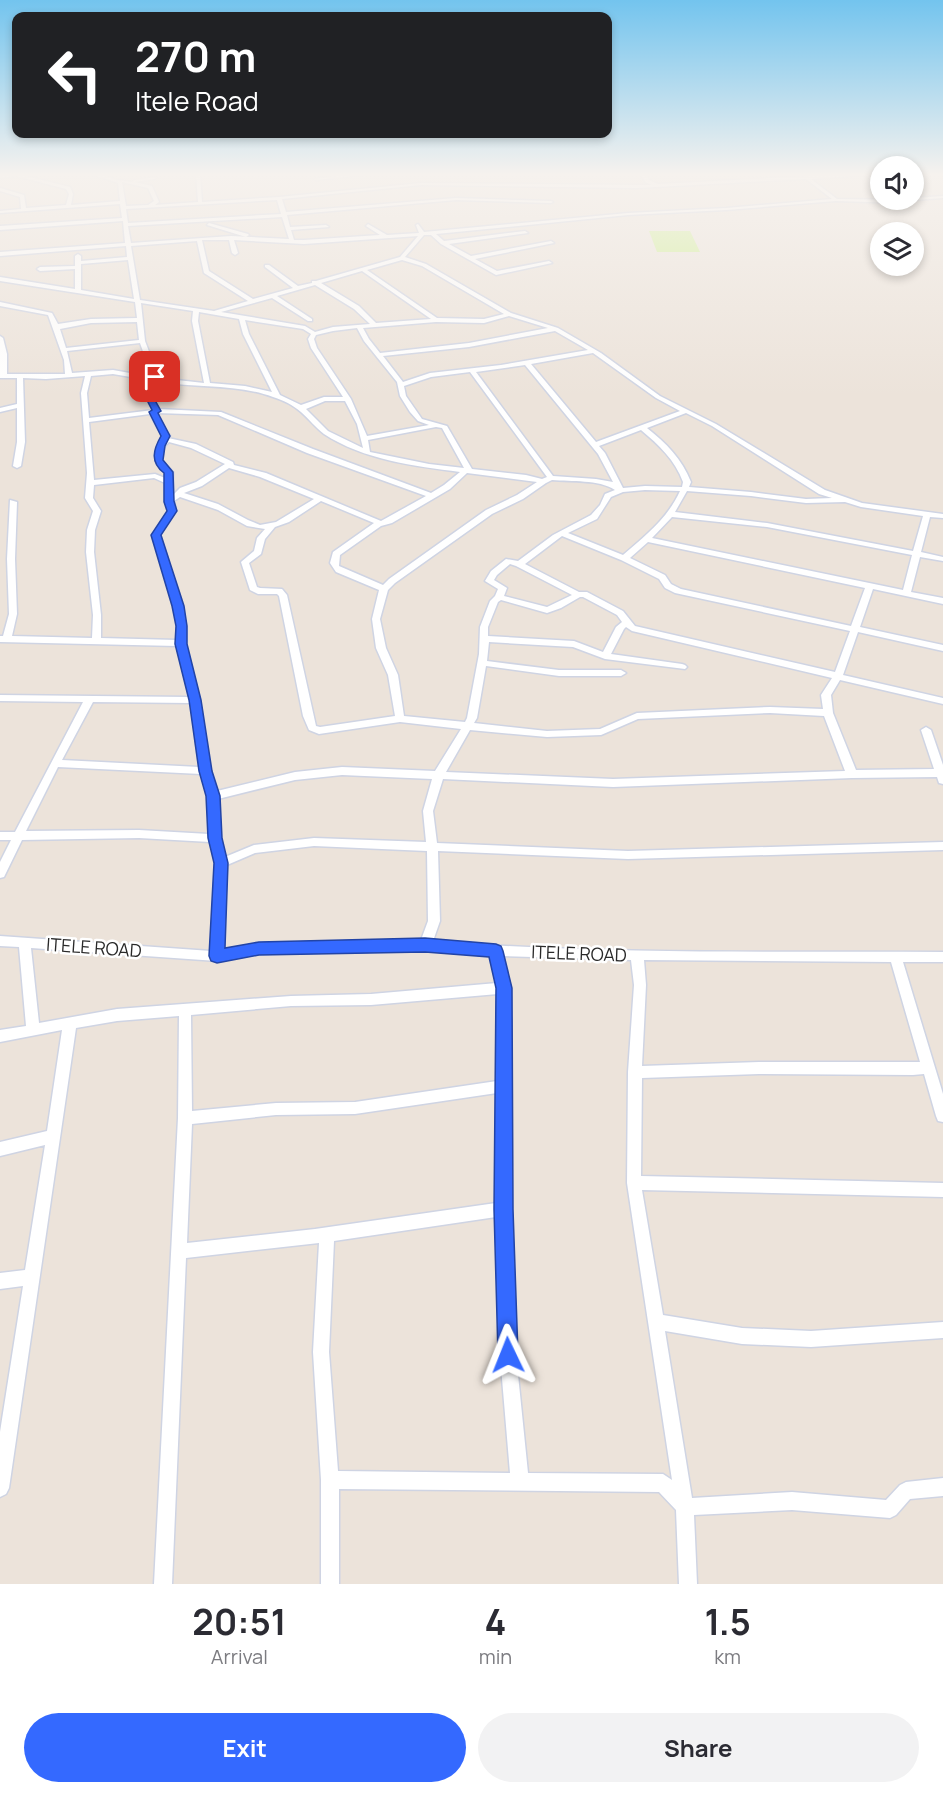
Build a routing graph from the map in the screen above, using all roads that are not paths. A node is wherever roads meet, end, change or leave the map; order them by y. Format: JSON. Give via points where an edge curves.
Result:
{"nodes":[{"id":1,"x":79,"y":248,"type":"joint"},
{"id":2,"x":130,"y":248,"type":"edge"},
{"id":3,"x":202,"y":248,"type":"edge"},
{"id":4,"x":234,"y":248,"type":"edge"},
{"id":5,"x":410,"y":248,"type":"edge"},
{"id":6,"x":452,"y":248,"type":"edge"},
{"id":7,"x":524,"y":248,"type":"edge"},
{"id":8,"x":235,"y":253,"type":"dead end"},
{"id":9,"x":0,"y":254,"type":"edge"},
{"id":10,"x":130,"y":258,"type":"junction"},
{"id":11,"x":402,"y":258,"type":"junction"},
{"id":12,"x":470,"y":258,"type":"junction"},
{"id":13,"x":549,"y":263,"type":"dead end"},
{"id":14,"x":77,"y":265,"type":"junction"},
{"id":15,"x":267,"y":266,"type":"dead end"},
{"id":16,"x":40,"y":269,"type":"dead end"},
{"id":17,"x":364,"y":270,"type":"junction"},
{"id":18,"x":0,"y":279,"type":"edge"},
{"id":19,"x":314,"y":282,"type":"junction"},
{"id":20,"x":296,"y":287,"type":"junction"},
{"id":21,"x":78,"y":291,"type":"junction"},
{"id":22,"x":272,"y":295,"type":"junction"},
{"id":23,"x":252,"y":301,"type":"junction"},
{"id":24,"x":138,"y":302,"type":"junction"},
{"id":25,"x":0,"y":304,"type":"edge"},
{"id":26,"x":196,"y":310,"type":"junction"},
{"id":27,"x":215,"y":312,"type":"junction"},
{"id":28,"x":509,"y":314,"type":"junction"},
{"id":29,"x":242,"y":318,"type":"junction"},
{"id":30,"x":140,"y":320,"type":"junction"},
{"id":31,"x":310,"y":320,"type":"dead end"},
{"id":32,"x":435,"y":320,"type":"junction"},
{"id":33,"x":374,"y":325,"type":"junction"},
{"id":34,"x":360,"y":328,"type":"junction"},
{"id":35,"x":57,"y":329,"type":"junction"},
{"id":36,"x":556,"y":329,"type":"junction"},
{"id":37,"x":314,"y":334,"type":"junction"},
{"id":38,"x":0,"y":338,"type":"edge"},
{"id":39,"x":142,"y":341,"type":"junction"},
{"id":40,"x":64,"y":350,"type":"junction"},
{"id":41,"x":594,"y":351,"type":"junction"},
{"id":42,"x":379,"y":355,"type":"junction"},
{"id":43,"x":527,"y":363,"type":"junction"},
{"id":44,"x":471,"y":370,"type":"junction"},
{"id":45,"x":88,"y":375,"type":"junction"},
{"id":46,"x":2,"y":376,"type":"edge"},
{"id":47,"x":20,"y":376,"type":"junction"},
{"id":48,"x":69,"y":376,"type":"junction"},
{"id":49,"x":157,"y":380,"type":"junction"},
{"id":50,"x":207,"y":384,"type":"junction"},
{"id":51,"x":402,"y":385,"type":"junction"},
{"id":52,"x":277,"y":395,"type":"junction"},
{"id":53,"x":348,"y":399,"type":"junction"},
{"id":54,"x":19,"y":406,"type":"junction"},
{"id":55,"x":301,"y":408,"type":"junction"},
{"id":56,"x":0,"y":410,"type":"edge"},
{"id":57,"x":686,"y":411,"type":"junction"},
{"id":58,"x":155,"y":412,"type":"junction"},
{"id":59,"x":87,"y":420,"type":"junction"},
{"id":60,"x":440,"y":425,"type":"junction"},
{"id":61,"x":643,"y":428,"type":"junction"},
{"id":62,"x":167,"y":438,"type":"junction"},
{"id":63,"x":366,"y":438,"type":"junction"},
{"id":64,"x":594,"y":445,"type":"junction"},
{"id":65,"x":367,"y":453,"type":"junction"},
{"id":66,"x":230,"y":464,"type":"junction"},
{"id":67,"x":17,"y":466,"type":"dead end"},
{"id":68,"x":468,"y":470,"type":"junction"},
{"id":69,"x":547,"y":480,"type":"junction"},
{"id":70,"x":170,"y":482,"type":"junction"},
{"id":71,"x":91,"y":483,"type":"junction"},
{"id":72,"x":685,"y":489,"type":"junction"},
{"id":73,"x":621,"y":490,"type":"junction"},
{"id":74,"x":178,"y":494,"type":"junction"},
{"id":75,"x":432,"y":496,"type":"junction"},
{"id":76,"x":319,"y":498,"type":"junction"},
{"id":77,"x":844,"y":500,"type":"junction"},
{"id":78,"x":13,"y":502,"type":"dead end"},
{"id":79,"x":169,"y":502,"type":"junction"},
{"id":80,"x":669,"y":514,"type":"junction"},
{"id":81,"x":927,"y":514,"type":"junction"},
{"id":82,"x":943,"y":516,"type":"edge"},
{"id":83,"x":378,"y":524,"type":"junction"},
{"id":84,"x":272,"y":525,"type":"junction"},
{"id":85,"x":562,"y":532,"type":"junction"},
{"id":86,"x":647,"y":539,"type":"junction"},
{"id":87,"x":918,"y":554,"type":"junction"},
{"id":88,"x":624,"y":558,"type":"junction"},
{"id":89,"x":943,"y":559,"type":"edge"},
{"id":90,"x":519,"y":564,"type":"junction"},
{"id":91,"x":870,"y":586,"type":"junction"},
{"id":92,"x":384,"y":589,"type":"junction"},
{"id":93,"x":906,"y":593,"type":"junction"},
{"id":94,"x":578,"y":595,"type":"junction"},
{"id":95,"x":499,"y":597,"type":"junction"},
{"id":96,"x":943,"y":601,"type":"edge"},
{"id":97,"x":626,"y":623,"type":"junction"},
{"id":98,"x":854,"y":629,"type":"junction"},
{"id":99,"x":484,"y":639,"type":"junction"},
{"id":100,"x":4,"y":640,"type":"edge"},
{"id":101,"x":96,"y":640,"type":"junction"},
{"id":102,"x":181,"y":644,"type":"junction"},
{"id":103,"x":943,"y":648,"type":"edge"},
{"id":104,"x":605,"y":656,"type":"junction"},
{"id":105,"x":483,"y":663,"type":"junction"},
{"id":106,"x":682,"y":667,"type":"dead end"},
{"id":107,"x":621,"y":673,"type":"dead end"},
{"id":108,"x":838,"y":676,"type":"junction"},
{"id":109,"x":2,"y":700,"type":"edge"},
{"id":110,"x":89,"y":700,"type":"junction"},
{"id":111,"x":195,"y":700,"type":"junction"},
{"id":112,"x":943,"y":701,"type":"edge"},
{"id":113,"x":828,"y":713,"type":"junction"},
{"id":114,"x":399,"y":719,"type":"junction"},
{"id":115,"x":465,"y":728,"type":"junction"},
{"id":116,"x":926,"y":730,"type":"dead end"},
{"id":117,"x":56,"y":763,"type":"junction"},
{"id":118,"x":205,"y":771,"type":"junction"},
{"id":119,"x":852,"y":774,"type":"junction"},
{"id":120,"x":439,"y":775,"type":"junction"},
{"id":121,"x":942,"y":775,"type":"edge"},
{"id":122,"x":213,"y":796,"type":"junction"},
{"id":123,"x":0,"y":836,"type":"edge"},
{"id":124,"x":17,"y":837,"type":"junction"},
{"id":125,"x":215,"y":838,"type":"junction"},
{"id":126,"x":432,"y":846,"type":"junction"},
{"id":127,"x":943,"y":846,"type":"edge"},
{"id":128,"x":221,"y":863,"type":"junction"},
{"id":129,"x":0,"y":874,"type":"edge"},
{"id":130,"x":0,"y":941,"type":"edge"},
{"id":131,"x":24,"y":942,"type":"junction"},
{"id":132,"x":425,"y":945,"type":"junction"},
{"id":133,"x":496,"y":951,"type":"junction"},
{"id":134,"x":637,"y":955,"type":"junction"},
{"id":135,"x":217,"y":956,"type":"junction"},
{"id":136,"x":943,"y":957,"type":"edge"},
{"id":137,"x":896,"y":959,"type":"junction"},
{"id":138,"x":504,"y":988,"type":"junction"},
{"id":139,"x":185,"y":1010,"type":"junction"},
{"id":140,"x":70,"y":1023,"type":"junction"},
{"id":141,"x":33,"y":1028,"type":"junction"},
{"id":142,"x":0,"y":1036,"type":"edge"},
{"id":143,"x":929,"y":1067,"type":"junction"},
{"id":144,"x":635,"y":1072,"type":"junction"},
{"id":145,"x":937,"y":1083,"type":"edge"},
{"id":146,"x":503,"y":1086,"type":"junction"},
{"id":147,"x":943,"y":1116,"type":"edge"},
{"id":148,"x":185,"y":1118,"type":"junction"},
{"id":149,"x":52,"y":1136,"type":"junction"},
{"id":150,"x":0,"y":1149,"type":"edge"},
{"id":151,"x":634,"y":1183,"type":"junction"},
{"id":152,"x":943,"y":1190,"type":"edge"},
{"id":153,"x":503,"y":1209,"type":"junction"},
{"id":154,"x":327,"y":1234,"type":"junction"},
{"id":155,"x":178,"y":1251,"type":"junction"},
{"id":156,"x":31,"y":1277,"type":"junction"},
{"id":157,"x":0,"y":1281,"type":"edge"},
{"id":158,"x":657,"y":1322,"type":"junction"},
{"id":159,"x":943,"y":1330,"type":"edge"},
{"id":160,"x":330,"y":1480,"type":"junction"},
{"id":161,"x":520,"y":1483,"type":"junction"},
{"id":162,"x":943,"y":1487,"type":"edge"},
{"id":163,"x":0,"y":1488,"type":"edge"},
{"id":164,"x":685,"y":1507,"type":"junction"},
{"id":165,"x":163,"y":1584,"type":"edge"},
{"id":166,"x":330,"y":1584,"type":"edge"},
{"id":167,"x":688,"y":1584,"type":"edge"}],
"edges":[{"from":1,"to":9,"type":"street"},
{"from":1,"to":14,"type":"street"},
{"from":2,"to":10,"type":"street"},
{"from":3,"to":23,"type":"street","via":[[206,272]]},
{"from":4,"to":8,"type":"street"},
{"from":5,"to":11,"type":"street"},
{"from":6,"to":12,"type":"street"},
{"from":7,"to":12,"type":"street"},
{"from":10,"to":14,"type":"street"},
{"from":10,"to":24,"type":"street"},
{"from":11,"to":17,"type":"street"},
{"from":11,"to":28,"type":"street","via":[[424,265]]},
{"from":12,"to":13,"type":"street","via":[[496,273]]},
{"from":14,"to":16,"type":"street"},
{"from":14,"to":21,"type":"street"},
{"from":15,"to":20,"type":"street"},
{"from":17,"to":19,"type":"street"},
{"from":17,"to":32,"type":"street"},
{"from":18,"to":21,"type":"street"},
{"from":19,"to":20,"type":"street"},
{"from":19,"to":33,"type":"street","via":[[363,313]]},
{"from":20,"to":22,"type":"street"},
{"from":21,"to":24,"type":"street"},
{"from":22,"to":23,"type":"street"},
{"from":22,"to":31,"type":"street"},
{"from":23,"to":27,"type":"street"},
{"from":24,"to":26,"type":"street"},
{"from":24,"to":30,"type":"street"},
{"from":25,"to":35,"type":"street","via":[[50,314]]},
{"from":26,"to":27,"type":"street"},
{"from":26,"to":50,"type":"street"},
{"from":27,"to":29,"type":"street"},
{"from":28,"to":32,"type":"street","via":[[470,322]]},
{"from":28,"to":36,"type":"street"},
{"from":29,"to":37,"type":"street","via":[[304,328]]},
{"from":29,"to":52,"type":"street"},
{"from":30,"to":35,"type":"street","via":[[91,321]]},
{"from":30,"to":39,"type":"street"},
{"from":32,"to":33,"type":"street"},
{"from":33,"to":34,"type":"street"},
{"from":34,"to":37,"type":"street"},
{"from":34,"to":42,"type":"street"},
{"from":35,"to":40,"type":"street"},
{"from":36,"to":41,"type":"street"},
{"from":36,"to":42,"type":"street","via":[[468,345]]},
{"from":37,"to":53,"type":"street","via":[[314,348]]},
{"from":38,"to":46,"type":"street","via":[[4,354]]},
{"from":39,"to":40,"type":"street"},
{"from":39,"to":49,"type":"street"},
{"from":40,"to":48,"type":"street"},
{"from":41,"to":43,"type":"street"},
{"from":41,"to":57,"type":"street","via":[[652,393]]},
{"from":42,"to":51,"type":"street"},
{"from":43,"to":44,"type":"street"},
{"from":43,"to":64,"type":"street"},
{"from":44,"to":51,"type":"street","via":[[430,375]]},
{"from":44,"to":69,"type":"street"},
{"from":45,"to":48,"type":"street"},
{"from":45,"to":49,"type":"street","via":[[119,373]]},
{"from":45,"to":59,"type":"street","via":[[84,393]]},
{"from":46,"to":47,"type":"street"},
{"from":47,"to":48,"type":"street"},
{"from":47,"to":54,"type":"street"},
{"from":49,"to":50,"type":"street"},
{"from":49,"to":58,"type":"street","via":[[152,402]]},
{"from":50,"to":52,"type":"street"},
{"from":51,"to":60,"type":"street","via":[[403,396],[420,420]]},
{"from":52,"to":55,"type":"street"},
{"from":53,"to":55,"type":"street","via":[[324,399]]},
{"from":53,"to":63,"type":"street"},
{"from":54,"to":56,"type":"street"},
{"from":54,"to":67,"type":"street","via":[[21,442]]},
{"from":55,"to":65,"type":"street","via":[[326,432]]},
{"from":57,"to":61,"type":"street"},
{"from":57,"to":77,"type":"street","via":[[822,492]]},
{"from":58,"to":59,"type":"street"},
{"from":58,"to":62,"type":"street"},
{"from":58,"to":75,"type":"street","via":[[219,413]]},
{"from":59,"to":71,"type":"street"},
{"from":60,"to":63,"type":"street"},
{"from":60,"to":68,"type":"street","via":[[449,430]]},
{"from":61,"to":64,"type":"street"},
{"from":61,"to":72,"type":"street","via":[[663,443],[682,469],[687,482]]},
{"from":62,"to":66,"type":"street"},
{"from":62,"to":70,"type":"street","via":[[160,446],[158,460],[169,472]]},
{"from":63,"to":65,"type":"street"},
{"from":64,"to":73,"type":"street","via":[[609,464]]},
{"from":65,"to":68,"type":"street"},
{"from":66,"to":74,"type":"street"},
{"from":66,"to":76,"type":"street"},
{"from":68,"to":69,"type":"street"},
{"from":68,"to":75,"type":"street"},
{"from":69,"to":73,"type":"street","via":[[596,481]]},
{"from":69,"to":92,"type":"street","via":[[489,512]]},
{"from":70,"to":71,"type":"street","via":[[155,476]]},
{"from":70,"to":79,"type":"street"},
{"from":71,"to":101,"type":"street","via":[[89,498],[97,511],[90,552]]},
{"from":72,"to":73,"type":"street"},
{"from":72,"to":77,"type":"street","via":[[806,501]]},
{"from":72,"to":80,"type":"street"},
{"from":73,"to":85,"type":"street","via":[[608,496],[603,510],[592,520]]},
{"from":74,"to":79,"type":"street"},
{"from":74,"to":84,"type":"street","via":[[199,499],[255,526]]},
{"from":75,"to":83,"type":"street"},
{"from":76,"to":83,"type":"street"},
{"from":76,"to":84,"type":"street"},
{"from":77,"to":81,"type":"street"},
{"from":78,"to":100,"type":"street","via":[[13,615]]},
{"from":79,"to":102,"type":"street","via":[[172,511],[156,535],[178,606]]},
{"from":80,"to":86,"type":"street"},
{"from":80,"to":87,"type":"street","via":[[767,525]]},
{"from":81,"to":82,"type":"street"},
{"from":81,"to":87,"type":"street"},
{"from":83,"to":92,"type":"street","via":[[333,560],[339,570]]},
{"from":84,"to":114,"type":"street","via":[[261,538],[258,552],[245,562],[253,588],[283,595],[312,728],[320,731]]},
{"from":85,"to":88,"type":"street"},
{"from":85,"to":90,"type":"street"},
{"from":86,"to":88,"type":"street"},
{"from":86,"to":91,"type":"street"},
{"from":87,"to":89,"type":"street"},
{"from":87,"to":93,"type":"street"},
{"from":88,"to":98,"type":"street","via":[[678,591]]},
{"from":90,"to":94,"type":"street"},
{"from":90,"to":95,"type":"street","via":[[509,561],[489,580],[503,587]]},
{"from":91,"to":93,"type":"street"},
{"from":91,"to":98,"type":"street"},
{"from":92,"to":114,"type":"street","via":[[378,606],[377,632],[393,675]]},
{"from":93,"to":96,"type":"street"},
{"from":94,"to":95,"type":"street","via":[[547,610]]},
{"from":94,"to":97,"type":"street","via":[[584,594],[620,613]]},
{"from":95,"to":99,"type":"street","via":[[484,627]]},
{"from":97,"to":104,"type":"street"},
{"from":97,"to":108,"type":"street","via":[[668,638]]},
{"from":98,"to":103,"type":"street"},
{"from":98,"to":108,"type":"street"},
{"from":99,"to":104,"type":"street","via":[[574,644]]},
{"from":99,"to":105,"type":"street"},
{"from":100,"to":101,"type":"street"},
{"from":101,"to":102,"type":"street"},
{"from":102,"to":111,"type":"street"},
{"from":104,"to":106,"type":"street"},
{"from":105,"to":107,"type":"street","via":[[559,673]]},
{"from":105,"to":115,"type":"street","via":[[472,718]]},
{"from":108,"to":112,"type":"street"},
{"from":108,"to":113,"type":"street","via":[[826,695]]},
{"from":109,"to":110,"type":"street"},
{"from":110,"to":111,"type":"street"},
{"from":110,"to":117,"type":"street"},
{"from":111,"to":118,"type":"street"},
{"from":113,"to":115,"type":"street","via":[[770,710],[637,716],[601,732],[547,734]]},
{"from":113,"to":119,"type":"street"},
{"from":114,"to":115,"type":"street"},
{"from":115,"to":120,"type":"street"},
{"from":116,"to":121,"type":"street"},
{"from":117,"to":118,"type":"street"},
{"from":117,"to":124,"type":"street"},
{"from":118,"to":122,"type":"street"},
{"from":119,"to":120,"type":"street","via":[[613,783]]},
{"from":119,"to":121,"type":"street"},
{"from":120,"to":122,"type":"street","via":[[330,772],[295,776]]},
{"from":120,"to":126,"type":"street","via":[[428,812]]},
{"from":122,"to":125,"type":"street"},
{"from":123,"to":124,"type":"street"},
{"from":124,"to":125,"type":"street","via":[[139,834]]},
{"from":124,"to":129,"type":"street"},
{"from":125,"to":128,"type":"street"},
{"from":126,"to":127,"type":"street","via":[[628,855]]},
{"from":126,"to":128,"type":"street","via":[[314,842],[254,849]]},
{"from":126,"to":132,"type":"street","via":[[434,921]]},
{"from":128,"to":135,"type":"street"},
{"from":130,"to":131,"type":"street","name":"ITELE ROAD"},
{"from":131,"to":135,"type":"street","name":"ITELE ROAD"},
{"from":131,"to":141,"type":"street"},
{"from":132,"to":133,"type":"street","name":"ITELE ROAD"},
{"from":132,"to":135,"type":"street","name":"ITELE ROAD","via":[[259,949]]},
{"from":133,"to":134,"type":"street","name":"ITELE ROAD"},
{"from":133,"to":138,"type":"street"},
{"from":134,"to":137,"type":"street","name":"ITELE ROAD"},
{"from":134,"to":144,"type":"street","via":[[640,985]]},
{"from":136,"to":137,"type":"street","name":"ITELE ROAD"},
{"from":137,"to":143,"type":"street"},
{"from":138,"to":139,"type":"street"},
{"from":138,"to":146,"type":"street"},
{"from":139,"to":140,"type":"street"},
{"from":139,"to":148,"type":"street"},
{"from":140,"to":141,"type":"street"},
{"from":140,"to":149,"type":"street"},
{"from":141,"to":142,"type":"street"},
{"from":143,"to":144,"type":"street"},
{"from":143,"to":145,"type":"street"},
{"from":144,"to":151,"type":"street"},
{"from":145,"to":147,"type":"street"},
{"from":146,"to":148,"type":"street","via":[[355,1108],[276,1109]]},
{"from":146,"to":153,"type":"street"},
{"from":148,"to":155,"type":"street"},
{"from":149,"to":150,"type":"street"},
{"from":149,"to":156,"type":"street"},
{"from":151,"to":152,"type":"street"},
{"from":151,"to":158,"type":"street"},
{"from":153,"to":154,"type":"street"},
{"from":153,"to":161,"type":"street","via":[[508,1355]]},
{"from":154,"to":155,"type":"street"},
{"from":154,"to":160,"type":"street","via":[[321,1352]]},
{"from":155,"to":165,"type":"street"},
{"from":156,"to":157,"type":"street"},
{"from":156,"to":163,"type":"street"},
{"from":158,"to":159,"type":"street","via":[[742,1336],[811,1339]]},
{"from":158,"to":164,"type":"street"},
{"from":160,"to":161,"type":"street"},
{"from":160,"to":166,"type":"street"},
{"from":161,"to":164,"type":"street","via":[[663,1483]]},
{"from":162,"to":164,"type":"street","via":[[906,1491],[890,1509],[792,1501]]},
{"from":164,"to":167,"type":"street"}]}
